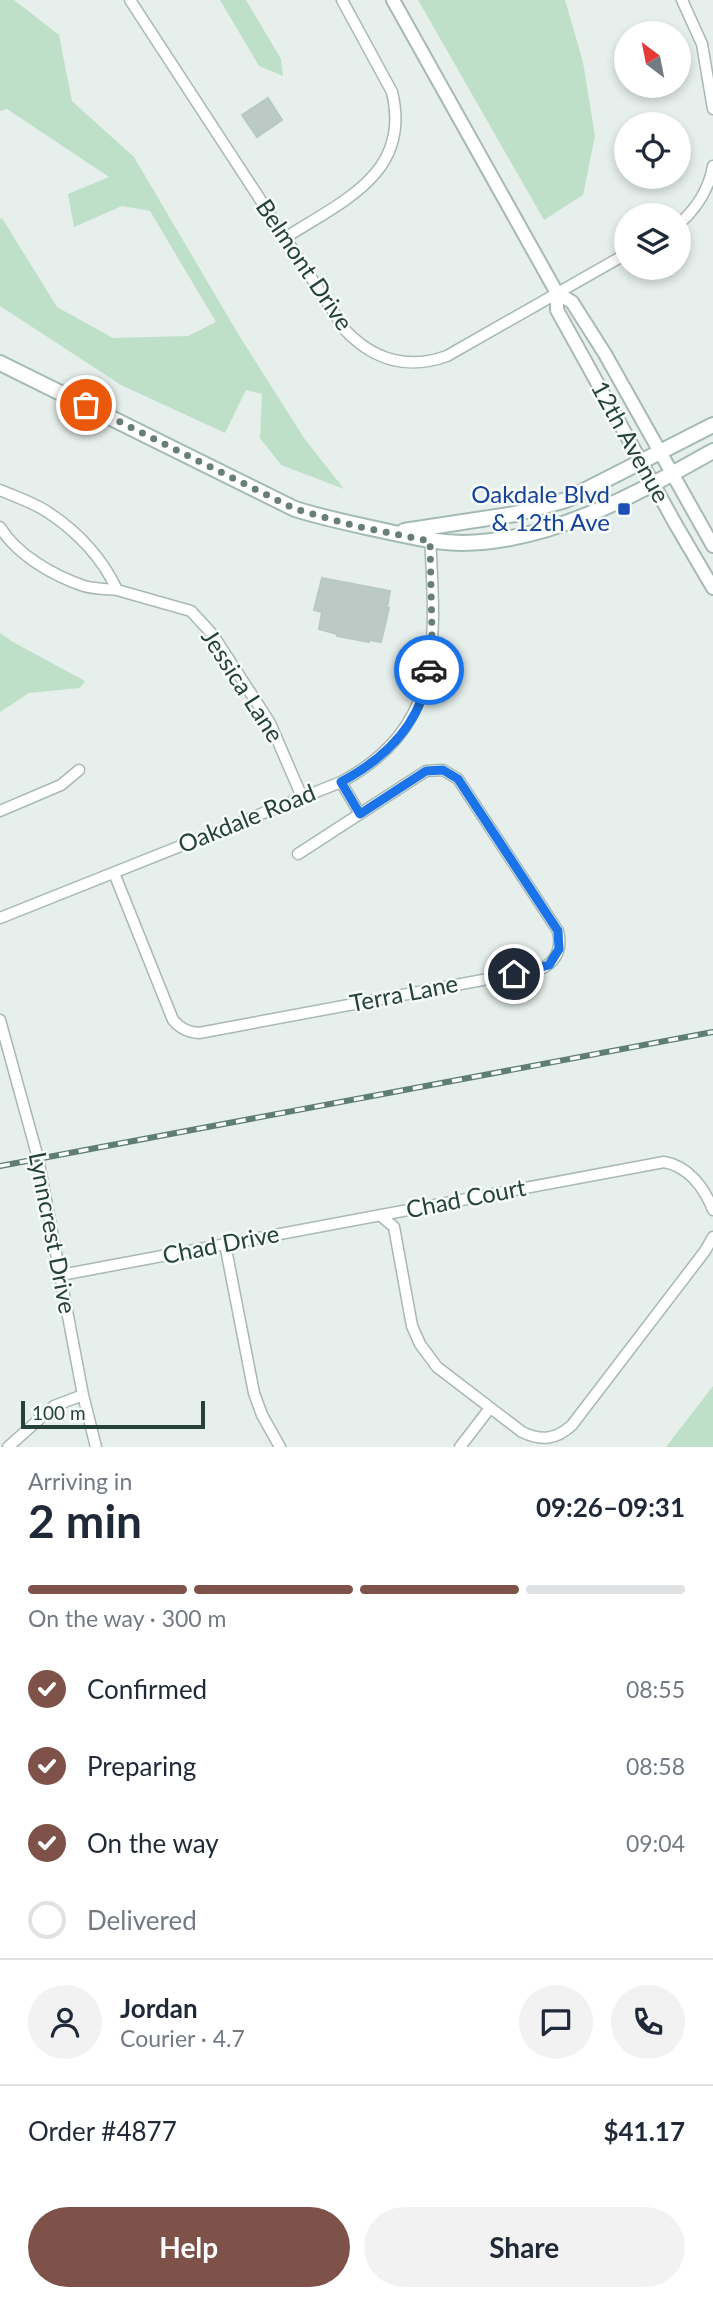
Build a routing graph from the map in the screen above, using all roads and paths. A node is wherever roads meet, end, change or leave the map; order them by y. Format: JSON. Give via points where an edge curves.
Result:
{"nodes":[{"id":1,"x":130,"y":0,"type":"edge"},
{"id":2,"x":342,"y":0,"type":"edge"},
{"id":3,"x":393,"y":0,"type":"edge"},
{"id":4,"x":682,"y":0,"type":"edge"},
{"id":5,"x":712,"y":88,"type":"edge"},
{"id":6,"x":713,"y":109,"type":"edge"},
{"id":7,"x":713,"y":166,"type":"edge"},
{"id":8,"x":691,"y":210,"type":"edge"},
{"id":9,"x":285,"y":238,"type":"junction"},
{"id":10,"x":614,"y":261,"type":"edge"},
{"id":11,"x":557,"y":293,"type":"junction"},
{"id":12,"x":0,"y":363,"type":"edge"},
{"id":13,"x":713,"y":425,"type":"edge"},
{"id":14,"x":713,"y":451,"type":"edge"},
{"id":15,"x":661,"y":452,"type":"junction"},
{"id":16,"x":641,"y":463,"type":"junction"},
{"id":17,"x":672,"y":473,"type":"junction"},
{"id":18,"x":652,"y":483,"type":"junction"},
{"id":19,"x":0,"y":490,"type":"edge"},
{"id":20,"x":0,"y":527,"type":"edge"},
{"id":21,"x":430,"y":535,"type":"junction"},
{"id":22,"x":713,"y":546,"type":"edge"},
{"id":23,"x":713,"y":588,"type":"edge"},
{"id":24,"x":117,"y":590,"type":"junction"},
{"id":25,"x":79,"y":770,"type":"dead end"},
{"id":26,"x":341,"y":782,"type":"junction"},
{"id":27,"x":302,"y":797,"type":"junction"},
{"id":28,"x":0,"y":811,"type":"edge"},
{"id":29,"x":360,"y":814,"type":"junction"},
{"id":30,"x":298,"y":854,"type":"dead end"},
{"id":31,"x":114,"y":873,"type":"junction"},
{"id":32,"x":0,"y":918,"type":"edge"},
{"id":33,"x":0,"y":1020,"type":"edge"},
{"id":34,"x":713,"y":1209,"type":"edge"},
{"id":35,"x":380,"y":1215,"type":"junction"},
{"id":36,"x":713,"y":1237,"type":"edge"},
{"id":37,"x":225,"y":1244,"type":"junction"},
{"id":38,"x":61,"y":1275,"type":"junction"},
{"id":39,"x":83,"y":1395,"type":"junction"},
{"id":40,"x":489,"y":1408,"type":"junction"},
{"id":41,"x":8,"y":1447,"type":"edge"},
{"id":42,"x":96,"y":1447,"type":"edge"},
{"id":43,"x":280,"y":1447,"type":"edge"},
{"id":44,"x":460,"y":1447,"type":"edge"}],
"edges":[{"from":1,"to":9,"type":"street","name":"Belmont Drive"},
{"from":2,"to":9,"type":"street","via":[[392,92],[395,137],[372,179]]},
{"from":3,"to":11,"type":"street","name":"12th Avenue"},
{"from":4,"to":5,"type":"street","via":[[702,44]]},
{"from":5,"to":6,"type":"street"},
{"from":7,"to":8,"type":"street","via":[[702,197]]},
{"from":9,"to":11,"type":"street","name":"Belmont Drive","via":[[346,331],[370,352],[399,362],[447,356]]},
{"from":10,"to":11,"type":"street","name":"Belmont Drive"},
{"from":11,"to":15,"type":"street","name":"12th Avenue","via":[[572,302]]},
{"from":11,"to":16,"type":"street","name":"12th Avenue","via":[[557,310]]},
{"from":12,"to":21,"type":"main road","via":[[287,505],[333,521]]},
{"from":13,"to":15,"type":"main road"},
{"from":14,"to":17,"type":"main road"},
{"from":15,"to":16,"type":"main road"},
{"from":15,"to":17,"type":"street","name":"12th Avenue"},
{"from":16,"to":18,"type":"street","name":"12th Avenue"},
{"from":16,"to":21,"type":"main road","via":[[541,508]]},
{"from":17,"to":18,"type":"main road"},
{"from":17,"to":22,"type":"street","name":"12th Avenue"},
{"from":18,"to":21,"type":"main road","via":[[598,509],[526,534],[465,543]]},
{"from":18,"to":23,"type":"street","name":"12th Avenue"},
{"from":19,"to":24,"type":"street","via":[[49,512],[85,542]]},
{"from":20,"to":24,"type":"street","name":"Jessica Lane","via":[[35,562],[59,575],[86,587]]},
{"from":21,"to":26,"type":"street","name":"Oakdale Road","via":[[432,633],[423,695],[395,743]]},
{"from":24,"to":27,"type":"street","name":"Jessica Lane","via":[[191,611],[213,635],[270,723]]},
{"from":25,"to":28,"type":"street","via":[[61,785]]},
{"from":26,"to":27,"type":"street","name":"Oakdale Road"},
{"from":26,"to":29,"type":"street"},
{"from":27,"to":31,"type":"street","name":"Oakdale Road"},
{"from":29,"to":30,"type":"street","name":"Terra Lane"},
{"from":29,"to":31,"type":"street","name":"Terra Lane","via":[[426,771],[452,773],[558,931],[555,958],[541,969],[189,1032],[173,1020]]},
{"from":31,"to":32,"type":"street","name":"Oakdale Road"},
{"from":33,"to":38,"type":"street","name":"Lynncrest Drive","via":[[38,1158]]},
{"from":34,"to":35,"type":"street","name":"Chad Court","via":[[693,1176],[664,1162]]},
{"from":35,"to":37,"type":"street","name":"Chad Drive"},
{"from":35,"to":40,"type":"street","name":"Chad Court","via":[[394,1227],[412,1326],[420,1344],[437,1367]]},
{"from":36,"to":40,"type":"street","name":"Chad Court","via":[[566,1431],[551,1438],[531,1437]]},
{"from":37,"to":38,"type":"street","name":"Chad Drive"},
{"from":37,"to":43,"type":"street","via":[[254,1393]]},
{"from":38,"to":39,"type":"street","name":"Lynncrest Drive"},
{"from":39,"to":41,"type":"street","via":[[54,1406]]},
{"from":39,"to":42,"type":"street","name":"Lynncrest Drive"},
{"from":40,"to":44,"type":"street"}]}
